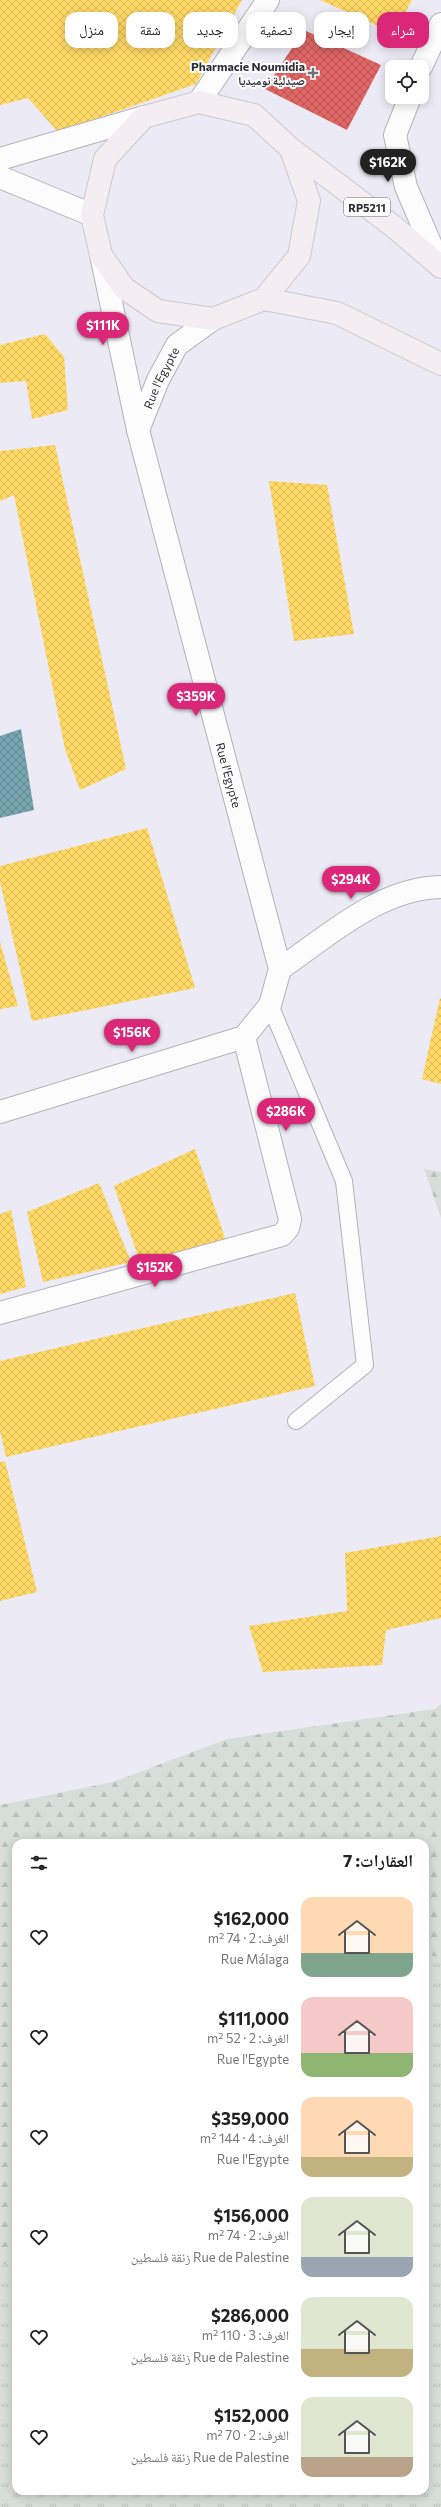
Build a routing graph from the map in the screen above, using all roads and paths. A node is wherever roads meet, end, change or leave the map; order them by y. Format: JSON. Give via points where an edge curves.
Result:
{"nodes":[{"id":1,"x":268,"y":0,"type":"edge"},
{"id":2,"x":441,"y":24,"type":"edge"},
{"id":3,"x":429,"y":63,"type":"edge"},
{"id":4,"x":199,"y":102,"type":"junction"},
{"id":5,"x":407,"y":104,"type":"edge"},
{"id":6,"x":144,"y":117,"type":"junction"},
{"id":7,"x":291,"y":149,"type":"junction"},
{"id":8,"x":0,"y":159,"type":"edge"},
{"id":9,"x":0,"y":177,"type":"edge"},
{"id":10,"x":92,"y":215,"type":"junction"},
{"id":11,"x":101,"y":255,"type":"junction"},
{"id":12,"x":440,"y":266,"type":"edge"},
{"id":13,"x":264,"y":299,"type":"junction"},
{"id":14,"x":213,"y":319,"type":"junction"},
{"id":15,"x":441,"y":364,"type":"edge"},
{"id":16,"x":138,"y":430,"type":"junction"},
{"id":17,"x":441,"y":887,"type":"edge"},
{"id":18,"x":280,"y":969,"type":"junction"},
{"id":19,"x":270,"y":1005,"type":"junction"},
{"id":20,"x":244,"y":1037,"type":"junction"},
{"id":21,"x":0,"y":1112,"type":"edge"},
{"id":22,"x":0,"y":1313,"type":"edge"},
{"id":23,"x":296,"y":1421,"type":"dead end"}],
"edges":[{"from":1,"to":4,"type":"street"},
{"from":2,"to":3,"type":"street"},
{"from":4,"to":6,"type":"main road"},
{"from":4,"to":7,"type":"main road","via":[[254,115]]},
{"from":5,"to":12,"type":"street","via":[[395,135],[406,187]]},
{"from":6,"to":8,"type":"street"},
{"from":6,"to":10,"type":"main road","via":[[105,159]]},
{"from":7,"to":12,"type":"main road","number":"RP5211","via":[[393,226]]},
{"from":7,"to":13,"type":"main road","via":[[309,201],[308,209],[299,256]]},
{"from":9,"to":10,"type":"street"},
{"from":10,"to":11,"type":"main road"},
{"from":11,"to":14,"type":"main road","via":[[124,288],[158,311]]},
{"from":11,"to":16,"type":"street","name":"Rue l'Egypte"},
{"from":13,"to":14,"type":"main road"},
{"from":13,"to":15,"type":"main road","via":[[337,313]]},
{"from":14,"to":16,"type":"street","name":"Rue l'Egypte","via":[[177,345],[158,380]]},
{"from":16,"to":18,"type":"street","name":"Rue l'Egypte"},
{"from":17,"to":18,"type":"street","via":[[413,890],[373,906]]},
{"from":18,"to":19,"type":"street"},
{"from":19,"to":20,"type":"street"},
{"from":19,"to":23,"type":"lane","via":[[344,1181],[365,1365]]},
{"from":20,"to":21,"type":"street"},
{"from":20,"to":22,"type":"street","via":[[290,1219],[288,1228],[282,1235]]}]}
